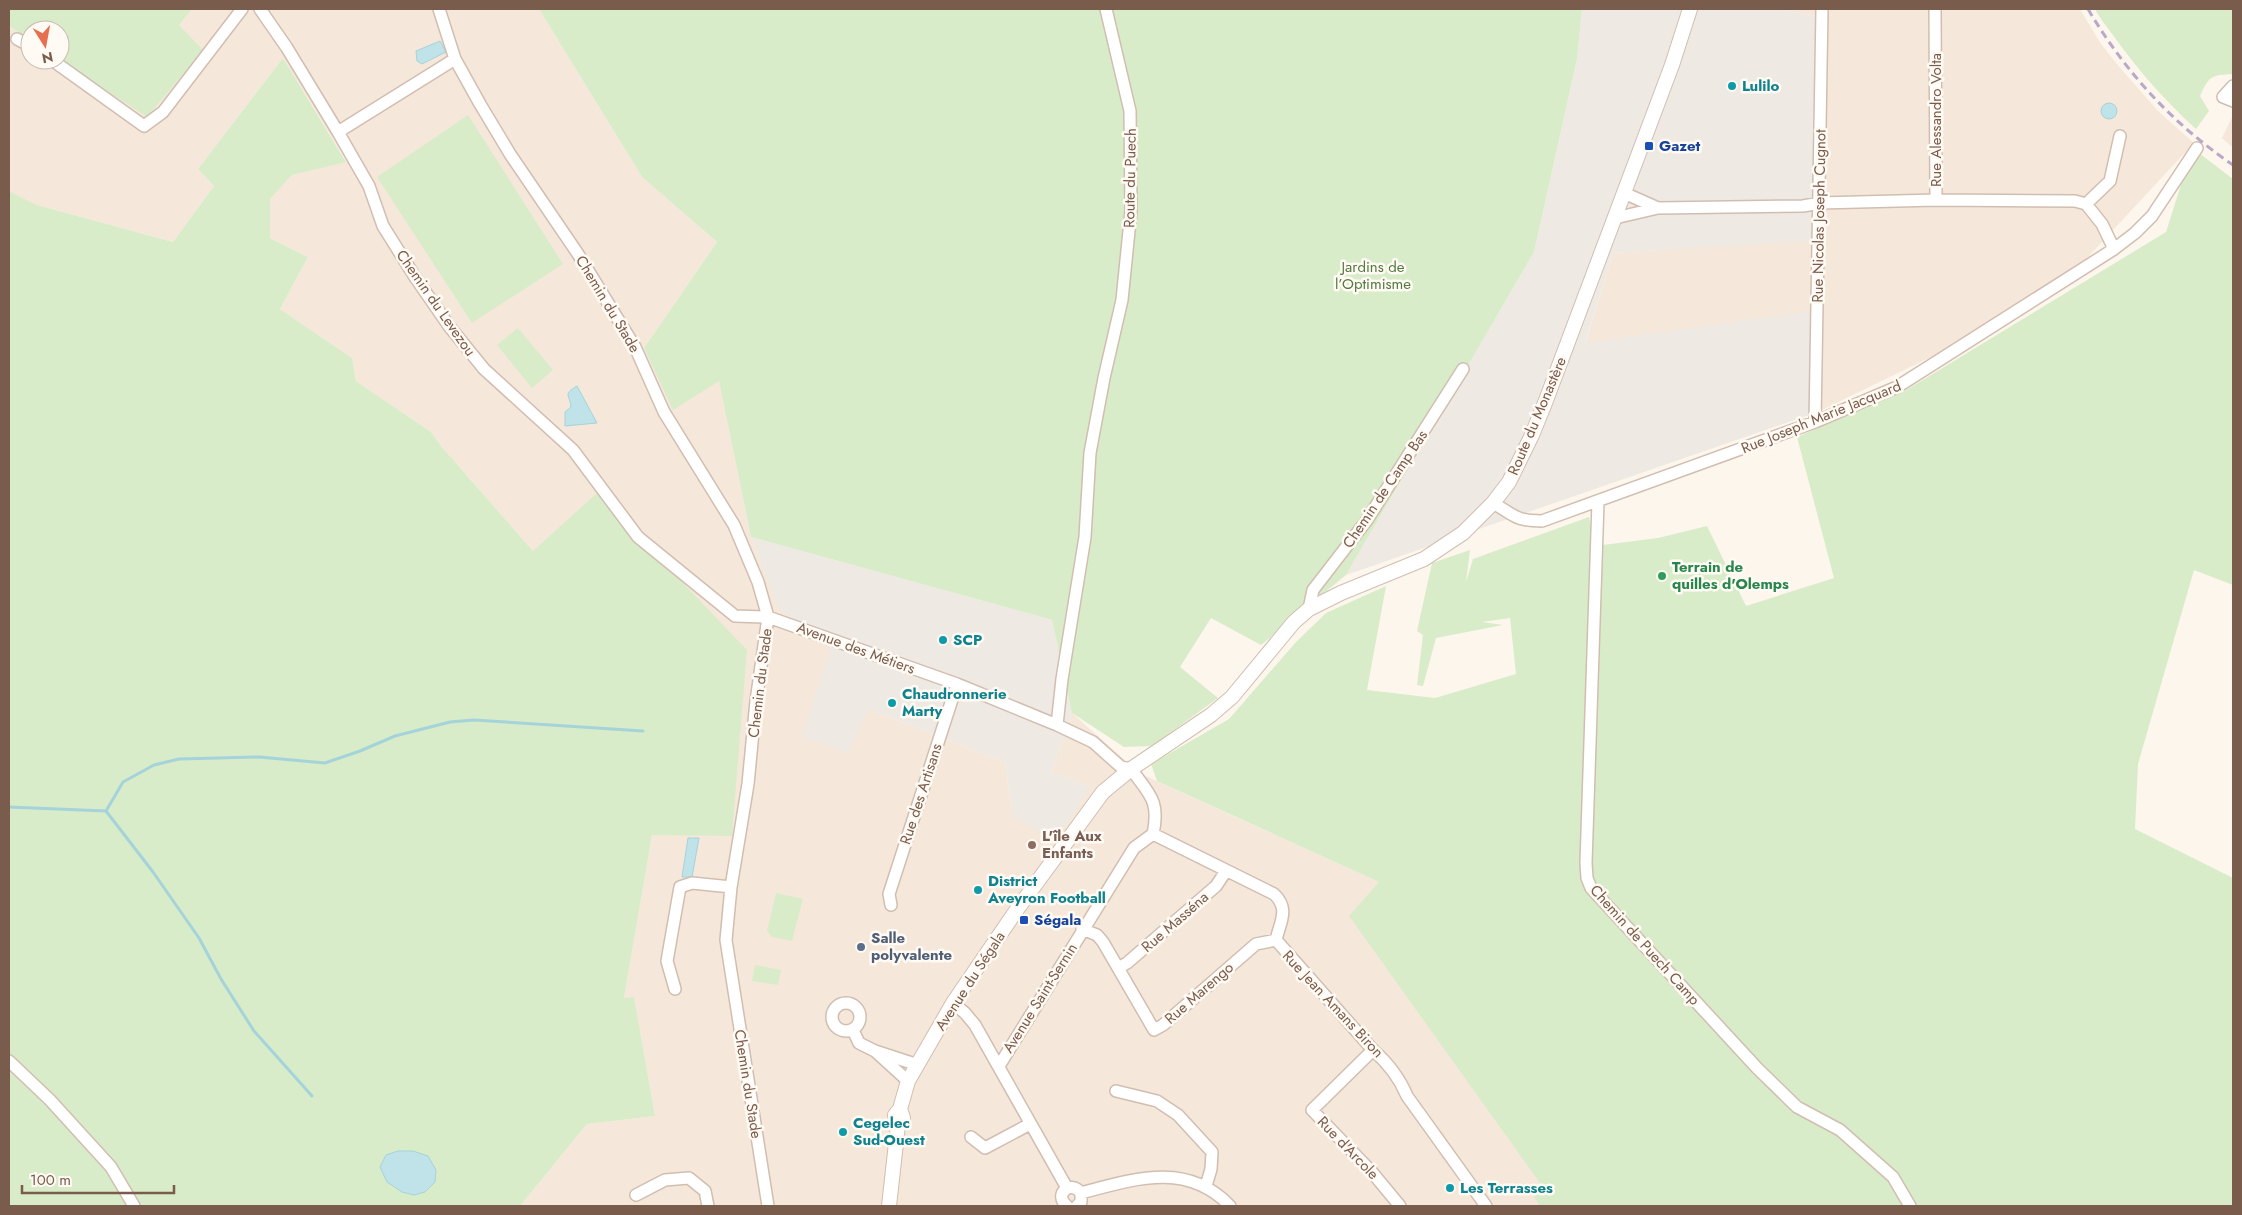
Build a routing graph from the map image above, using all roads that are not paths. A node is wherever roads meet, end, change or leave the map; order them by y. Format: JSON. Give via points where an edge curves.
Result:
{"nodes":[{"id":1,"x":242,"y":9,"type":"edge"},
{"id":2,"x":260,"y":9,"type":"edge"},
{"id":3,"x":439,"y":9,"type":"edge"},
{"id":4,"x":1106,"y":9,"type":"edge"},
{"id":5,"x":1690,"y":9,"type":"edge"},
{"id":6,"x":1822,"y":9,"type":"edge"},
{"id":7,"x":1935,"y":9,"type":"edge"},
{"id":8,"x":17,"y":39,"type":"dead end"},
{"id":9,"x":20,"y":41,"type":"edge"},
{"id":10,"x":455,"y":58,"type":"junction"},
{"id":11,"x":66,"y":70,"type":"edge"},
{"id":12,"x":2233,"y":86,"type":"edge"},
{"id":13,"x":2228,"y":99,"type":"edge"},
{"id":14,"x":338,"y":132,"type":"junction"},
{"id":15,"x":2120,"y":136,"type":"dead end"},
{"id":16,"x":2197,"y":148,"type":"dead end"},
{"id":17,"x":1624,"y":193,"type":"junction"},
{"id":18,"x":1936,"y":200,"type":"junction"},
{"id":19,"x":1820,"y":203,"type":"junction"},
{"id":20,"x":2086,"y":204,"type":"junction"},
{"id":21,"x":1658,"y":208,"type":"junction"},
{"id":22,"x":1615,"y":218,"type":"junction"},
{"id":23,"x":2114,"y":249,"type":"junction"},
{"id":24,"x":1464,"y":369,"type":"dead end"},
{"id":25,"x":1815,"y":422,"type":"junction"},
{"id":26,"x":1598,"y":502,"type":"junction"},
{"id":27,"x":1493,"y":503,"type":"junction"},
{"id":28,"x":1309,"y":609,"type":"junction"},
{"id":29,"x":735,"y":616,"type":"joint"},
{"id":30,"x":768,"y":616,"type":"junction"},
{"id":31,"x":957,"y":684,"type":"junction"},
{"id":32,"x":1057,"y":725,"type":"junction"},
{"id":33,"x":1131,"y":769,"type":"junction"},
{"id":34,"x":1152,"y":834,"type":"junction"},
{"id":35,"x":1226,"y":871,"type":"junction"},
{"id":36,"x":731,"y":887,"type":"junction"},
{"id":37,"x":891,"y":905,"type":"dead end"},
{"id":38,"x":1082,"y":928,"type":"junction"},
{"id":39,"x":1276,"y":940,"type":"junction"},
{"id":40,"x":1118,"y":968,"type":"junction"},
{"id":41,"x":675,"y":989,"type":"dead end"},
{"id":42,"x":953,"y":1003,"type":"junction"},
{"id":43,"x":853,"y":1030,"type":"dead end"},
{"id":44,"x":1373,"y":1050,"type":"junction"},
{"id":45,"x":875,"y":1051,"type":"junction"},
{"id":46,"x":9,"y":1061,"type":"edge"},
{"id":47,"x":918,"y":1065,"type":"junction"},
{"id":48,"x":998,"y":1066,"type":"junction"},
{"id":49,"x":908,"y":1081,"type":"junction"},
{"id":50,"x":1116,"y":1091,"type":"dead end"},
{"id":51,"x":1030,"y":1124,"type":"junction"},
{"id":52,"x":970,"y":1137,"type":"dead end"},
{"id":53,"x":1206,"y":1186,"type":"junction"},
{"id":54,"x":1067,"y":1188,"type":"junction"},
{"id":55,"x":1081,"y":1192,"type":"junction"},
{"id":56,"x":636,"y":1195,"type":"dead end"},
{"id":57,"x":1062,"y":1205,"type":"edge"},
{"id":58,"x":1484,"y":1205,"type":"edge"},
{"id":59,"x":134,"y":1206,"type":"edge"},
{"id":60,"x":708,"y":1206,"type":"edge"},
{"id":61,"x":768,"y":1206,"type":"edge"},
{"id":62,"x":889,"y":1206,"type":"edge"},
{"id":63,"x":1077,"y":1206,"type":"edge"},
{"id":64,"x":1230,"y":1206,"type":"edge"},
{"id":65,"x":1400,"y":1206,"type":"edge"},
{"id":66,"x":1910,"y":1206,"type":"edge"}],
"edges":[{"from":1,"to":11,"type":"street","via":[[163,112],[144,126]]},
{"from":2,"to":14,"type":"street","name":"Chemin du Levezou"},
{"from":3,"to":10,"type":"street","name":"Chemin du Stade"},
{"from":4,"to":32,"type":"street","name":"Route du Puech","via":[[1130,111],[1132,211],[1122,300],[1090,453],[1085,537]]},
{"from":5,"to":17,"type":"street","name":"Route du Monastère"},
{"from":6,"to":19,"type":"street","name":"Rue Nicolas Joseph Cugnot"},
{"from":7,"to":18,"type":"street","name":"Rue Alessandro Volta"},
{"from":8,"to":9,"type":"street"},
{"from":10,"to":14,"type":"street"},
{"from":10,"to":30,"type":"street","name":"Chemin du Stade","via":[[510,154],[578,254],[635,347],[664,412],[734,525],[758,582]]},
{"from":12,"to":13,"type":"street"},
{"from":14,"to":29,"type":"street","name":"Chemin du Levezou","via":[[369,186],[383,226],[449,326],[484,369],[573,450],[638,537]]},
{"from":15,"to":20,"type":"street","via":[[2110,181]]},
{"from":16,"to":23,"type":"street","name":"Rue Joseph Marie Jacquard","via":[[2152,216]]},
{"from":17,"to":21,"type":"street"},
{"from":17,"to":22,"type":"street","name":"Route du Monastère"},
{"from":18,"to":19,"type":"street"},
{"from":18,"to":20,"type":"street","name":"Rue Alessandro Volta","via":[[2074,201]]},
{"from":19,"to":21,"type":"street"},
{"from":19,"to":25,"type":"street","name":"Rue Nicolas Joseph Cugnot"},
{"from":20,"to":23,"type":"street","via":[[2102,224]]},
{"from":21,"to":22,"type":"street"},
{"from":22,"to":27,"type":"street","name":"Route du Monastère","via":[[1532,435],[1509,482]]},
{"from":23,"to":25,"type":"street","name":"Rue Joseph Marie Jacquard","via":[[1897,387]]},
{"from":24,"to":28,"type":"street","name":"Chemin de Camp Bas","via":[[1367,520],[1314,590]]},
{"from":25,"to":26,"type":"street","name":"Rue Joseph Marie Jacquard"},
{"from":26,"to":27,"type":"street","name":"Rue Joseph Marie Jacquard","via":[[1542,521],[1525,521]]},
{"from":26,"to":66,"type":"street","name":"Chemin de Puech Camp","via":[[1586,863],[1589,883],[1757,1068],[1798,1108],[1840,1130],[1893,1177]]},
{"from":27,"to":28,"type":"street","name":"Route du Monastère","via":[[1463,533],[1424,559]]},
{"from":28,"to":33,"type":"street","name":"Route du Monastère","via":[[1294,622],[1232,697]]},
{"from":29,"to":30,"type":"street","name":"Avenue des Métiers"},
{"from":30,"to":31,"type":"street","name":"Avenue des Métiers"},
{"from":30,"to":36,"type":"street","name":"Chemin du Stade","via":[[748,784]]},
{"from":31,"to":32,"type":"street","name":"Avenue des Métiers"},
{"from":31,"to":37,"type":"street","name":"Rue des Artisans","via":[[889,894]]},
{"from":32,"to":33,"type":"street","name":"Avenue des Métiers","via":[[1093,742],[1121,767]]},
{"from":33,"to":34,"type":"street","via":[[1154,800],[1156,817]]},
{"from":33,"to":42,"type":"street","name":"Avenue du Ségala","via":[[1103,792]]},
{"from":34,"to":35,"type":"street","name":"Rue Jean Amans Biron"},
{"from":34,"to":38,"type":"street","name":"Avenue Saint-Sernin","via":[[1134,848]]},
{"from":35,"to":39,"type":"street","name":"Rue Jean Amans Biron","via":[[1274,894],[1281,901],[1284,912]]},
{"from":35,"to":40,"type":"street","name":"Rue Masséna","via":[[1216,886],[1128,963]]},
{"from":36,"to":41,"type":"street","via":[[692,883],[680,887],[667,961]]},
{"from":36,"to":61,"type":"street","name":"Chemin du Stade","via":[[726,940]]},
{"from":38,"to":40,"type":"street","name":"Rue Marengo","via":[[1097,935]]},
{"from":38,"to":48,"type":"street","name":"Avenue Saint-Sernin"},
{"from":39,"to":40,"type":"street","name":"Rue Marengo","via":[[1256,944],[1154,1030]]},
{"from":39,"to":44,"type":"street","name":"Rue Jean Amans Biron"},
{"from":42,"to":47,"type":"street","name":"Avenue du Ségala"},
{"from":42,"to":48,"type":"street","name":"Avenue Saint-Sernin","via":[[976,1025]]},
{"from":43,"to":45,"type":"street","via":[[859,1043]]},
{"from":44,"to":58,"type":"street","name":"Rue Jean Amans Biron","via":[[1396,1074],[1407,1096]]},
{"from":44,"to":65,"type":"street","name":"Rue d'Arcole","via":[[1312,1110]]},
{"from":45,"to":47,"type":"street"},
{"from":45,"to":49,"type":"street"},
{"from":46,"to":59,"type":"street","via":[[112,1167]]},
{"from":47,"to":49,"type":"street","name":"Avenue du Ségala"},
{"from":48,"to":51,"type":"street","name":"Avenue Saint-Sernin"},
{"from":49,"to":62,"type":"street","name":"Avenue du Ségala","via":[[900,1109],[902,1118],[898,1125]]},
{"from":50,"to":53,"type":"street","via":[[1157,1100],[1178,1115],[1212,1152]]},
{"from":51,"to":52,"type":"street","via":[[985,1148]]},
{"from":51,"to":54,"type":"street","name":"Avenue Saint-Sernin"},
{"from":53,"to":55,"type":"street","via":[[1165,1176],[1142,1177]]},
{"from":53,"to":64,"type":"street"},
{"from":54,"to":55,"type":"street","via":[[1073,1187]]},
{"from":54,"to":57,"type":"street","via":[[1062,1192]]},
{"from":55,"to":63,"type":"street","via":[[1081,1202]]},
{"from":56,"to":60,"type":"street","via":[[664,1180],[689,1178],[705,1191]]}]}
